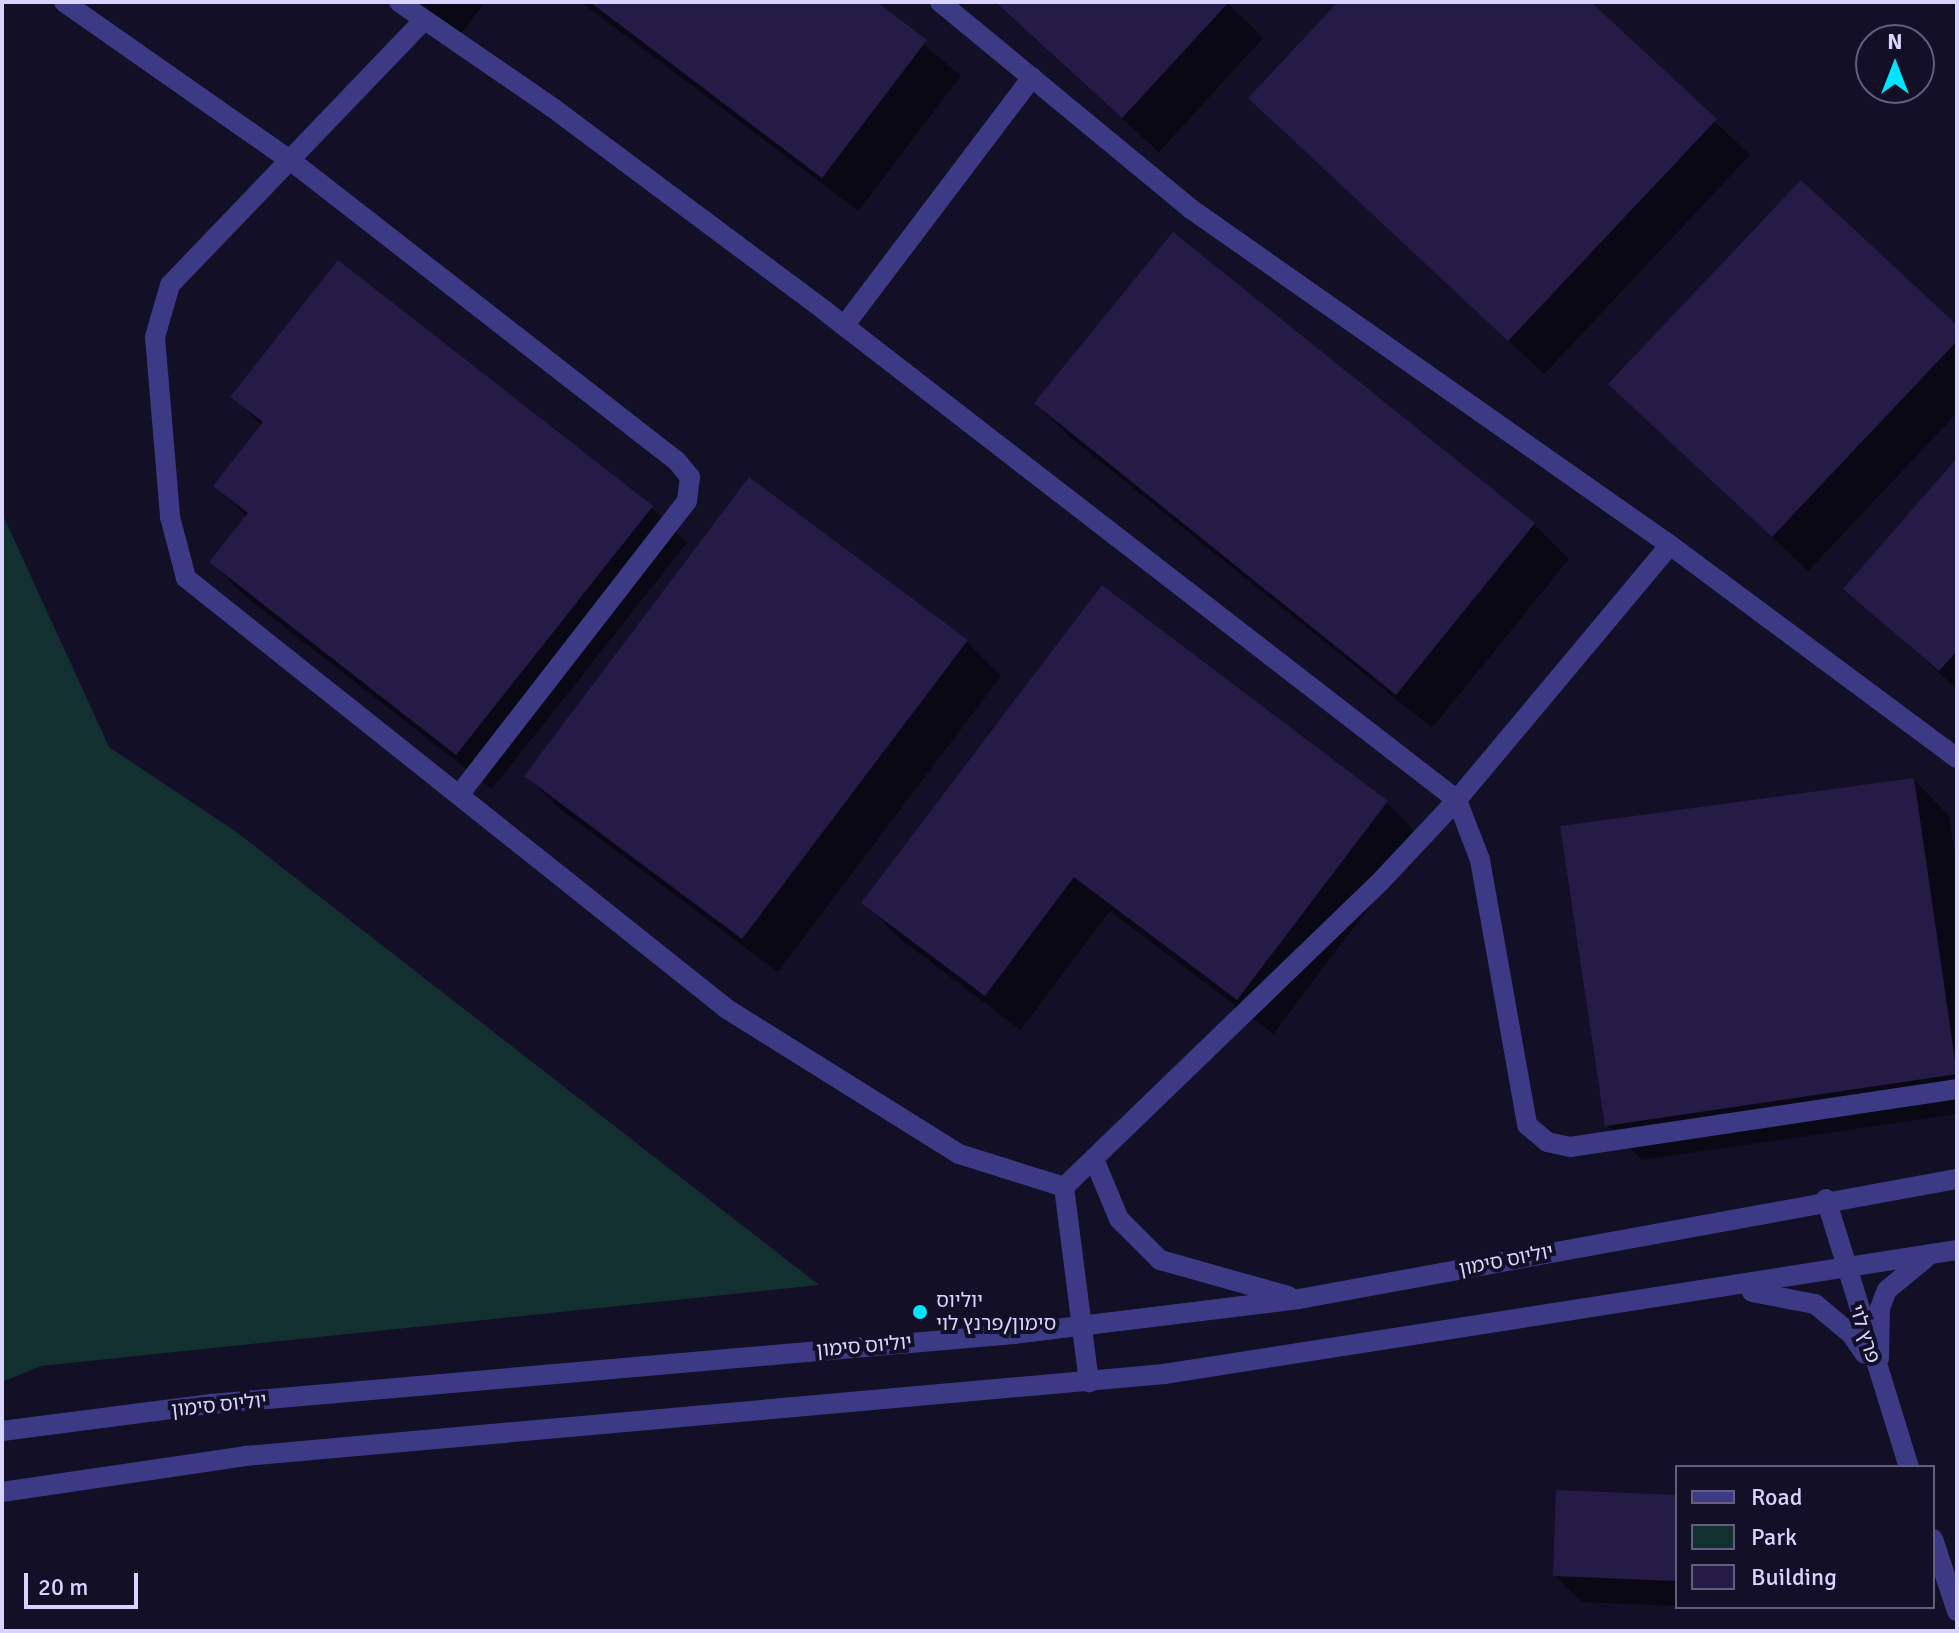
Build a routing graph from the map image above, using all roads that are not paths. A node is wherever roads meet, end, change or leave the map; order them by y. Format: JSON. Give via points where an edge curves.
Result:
{"nodes":[{"id":1,"x":64,"y":2,"type":"edge"},
{"id":2,"x":399,"y":2,"type":"edge"},
{"id":3,"x":940,"y":2,"type":"edge"},
{"id":4,"x":424,"y":20,"type":"junction"},
{"id":5,"x":1032,"y":77,"type":"junction"},
{"id":6,"x":290,"y":160,"type":"junction"},
{"id":7,"x":844,"y":326,"type":"junction"},
{"id":8,"x":1670,"y":545,"type":"junction"},
{"id":9,"x":1957,"y":758,"type":"edge"},
{"id":10,"x":459,"y":795,"type":"junction"},
{"id":11,"x":1457,"y":800,"type":"junction"},
{"id":12,"x":1957,"y":1089,"type":"edge"},
{"id":13,"x":1094,"y":1159,"type":"junction"},
{"id":14,"x":1957,"y":1179,"type":"edge"},
{"id":15,"x":1064,"y":1187,"type":"junction"},
{"id":16,"x":1826,"y":1199,"type":"junction"},
{"id":17,"x":1957,"y":1250,"type":"edge"},
{"id":18,"x":1932,"y":1254,"type":"junction"},
{"id":19,"x":1845,"y":1271,"type":"junction"},
{"id":20,"x":1728,"y":1290,"type":"junction"},
{"id":21,"x":1299,"y":1299,"type":"junction"},
{"id":22,"x":1082,"y":1327,"type":"junction"},
{"id":23,"x":1879,"y":1374,"type":"junction"},
{"id":24,"x":1089,"y":1382,"type":"junction"},
{"id":25,"x":2,"y":1431,"type":"edge"},
{"id":26,"x":1908,"y":1465,"type":"edge"},
{"id":27,"x":2,"y":1492,"type":"edge"},
{"id":28,"x":1935,"y":1545,"type":"edge"},
{"id":29,"x":1957,"y":1611,"type":"edge"}],
"edges":[{"from":1,"to":6,"type":"street"},
{"from":2,"to":4,"type":"street"},
{"from":3,"to":5,"type":"street"},
{"from":4,"to":6,"type":"street"},
{"from":4,"to":7,"type":"street","via":[[553,108]]},
{"from":5,"to":7,"type":"street"},
{"from":5,"to":8,"type":"street","via":[[1191,209]]},
{"from":6,"to":10,"type":"street","via":[[170,285],[155,337],[174,532],[186,578]]},
{"from":6,"to":10,"type":"street","via":[[676,460],[690,477],[687,501]]},
{"from":7,"to":11,"type":"street"},
{"from":8,"to":9,"type":"street"},
{"from":8,"to":11,"type":"street"},
{"from":10,"to":15,"type":"street","via":[[727,1009],[959,1154]]},
{"from":11,"to":12,"type":"street","via":[[1480,860],[1527,1125],[1547,1142],[1570,1147]]},
{"from":11,"to":13,"type":"street"},
{"from":13,"to":15,"type":"street"},
{"from":13,"to":21,"type":"street","via":[[1119,1219],[1160,1260]]},
{"from":14,"to":16,"type":"street","name":"יוליוס סימון"},
{"from":15,"to":22,"type":"street"},
{"from":16,"to":19,"type":"street","name":"פרץ לוי"},
{"from":16,"to":21,"type":"street","name":"יוליוס סימון"},
{"from":17,"to":18,"type":"street"},
{"from":18,"to":19,"type":"street"},
{"from":18,"to":23,"type":"street","via":[[1887,1290],[1880,1308]]},
{"from":19,"to":20,"type":"street"},
{"from":19,"to":23,"type":"street","name":"פרץ לוי"},
{"from":20,"to":23,"type":"street","via":[[1815,1304],[1851,1334]]},
{"from":20,"to":24,"type":"street"},
{"from":21,"to":22,"type":"street","name":"יוליוס סימון"},
{"from":22,"to":24,"type":"street"},
{"from":22,"to":25,"type":"street","name":"יוליוס סימון","via":[[211,1404]]},
{"from":23,"to":26,"type":"street","name":"פרץ לוי"},
{"from":24,"to":27,"type":"street","via":[[245,1456]]},
{"from":28,"to":29,"type":"street"}]}
